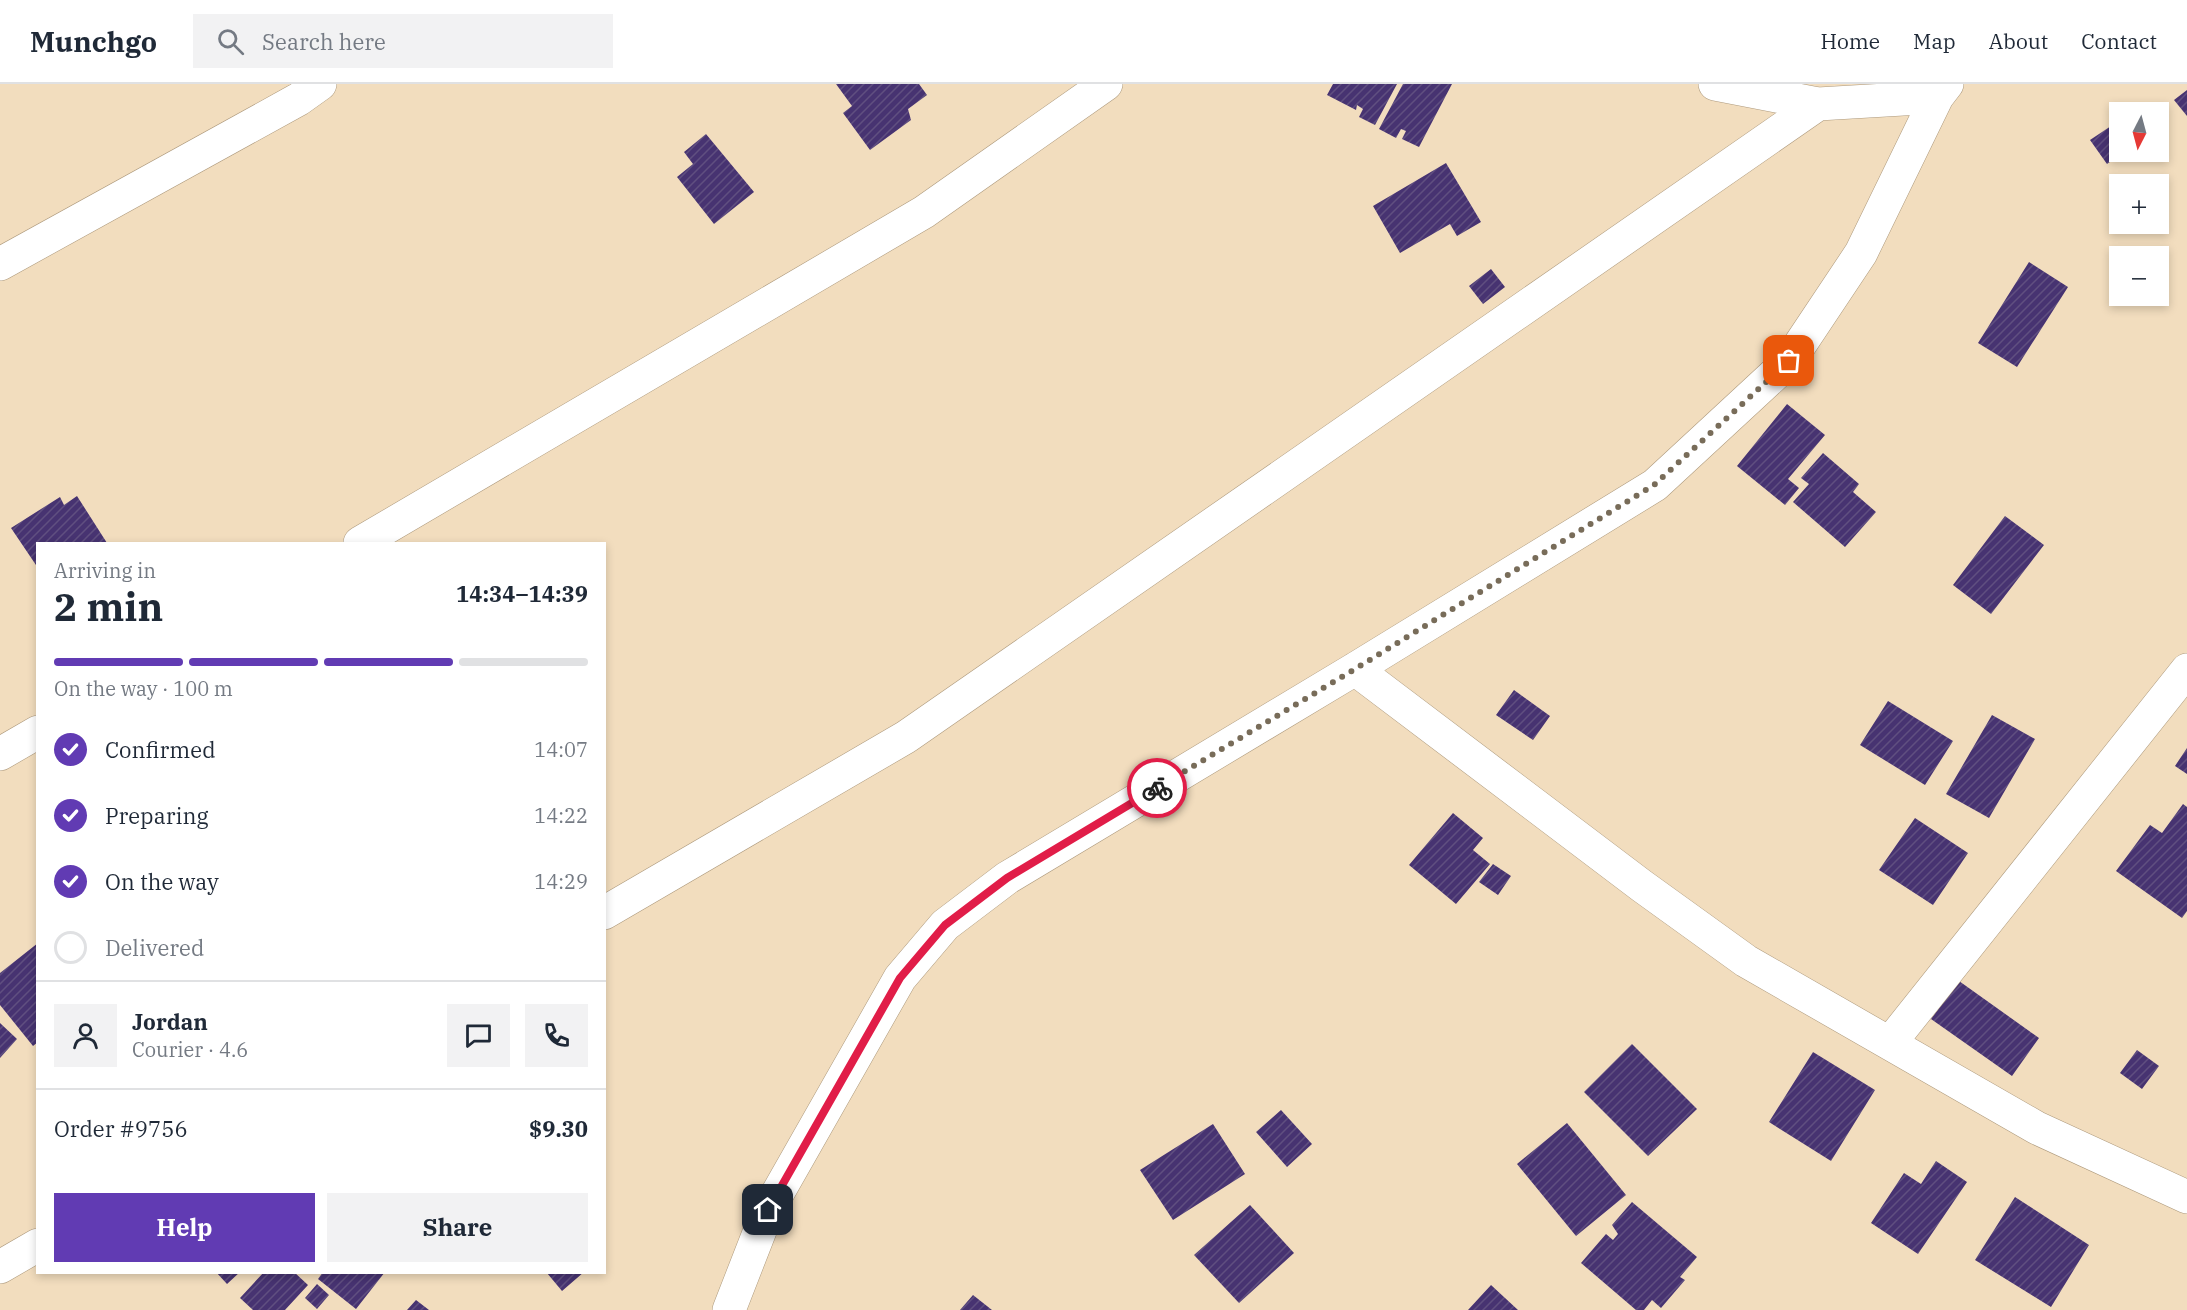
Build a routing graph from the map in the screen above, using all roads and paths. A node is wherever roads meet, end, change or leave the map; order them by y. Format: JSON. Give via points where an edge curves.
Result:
{"nodes":[{"id":1,"x":320,"y":84,"type":"edge"},
{"id":2,"x":1106,"y":84,"type":"edge"},
{"id":3,"x":1715,"y":84,"type":"edge"},
{"id":4,"x":1942,"y":90,"type":"edge"},
{"id":5,"x":1818,"y":104,"type":"junction"},
{"id":6,"x":0,"y":264,"type":"edge"},
{"id":7,"x":362,"y":542,"type":"edge"},
{"id":8,"x":1355,"y":669,"type":"junction"},
{"id":9,"x":2187,"y":670,"type":"edge"},
{"id":10,"x":36,"y":733,"type":"edge"},
{"id":11,"x":0,"y":754,"type":"edge"},
{"id":12,"x":606,"y":913,"type":"edge"},
{"id":13,"x":1890,"y":1042,"type":"junction"},
{"id":14,"x":2187,"y":1197,"type":"edge"},
{"id":15,"x":36,"y":1246,"type":"edge"},
{"id":16,"x":0,"y":1267,"type":"edge"},
{"id":17,"x":729,"y":1310,"type":"edge"}],
"edges":[{"from":1,"to":6,"type":"street"},
{"from":2,"to":7,"type":"street","via":[[924,212]]},
{"from":3,"to":5,"type":"street"},
{"from":4,"to":5,"type":"street"},
{"from":4,"to":8,"type":"street","via":[[1861,253],[1789,361],[1654,485]]},
{"from":5,"to":12,"type":"street","via":[[906,737]]},
{"from":8,"to":13,"type":"street","via":[[1746,961]]},
{"from":8,"to":17,"type":"street","via":[[1007,878],[945,925],[900,978],[768,1210]]},
{"from":9,"to":13,"type":"street"},
{"from":10,"to":11,"type":"street"},
{"from":13,"to":14,"type":"street","via":[[2037,1128]]},
{"from":15,"to":16,"type":"street"}]}
